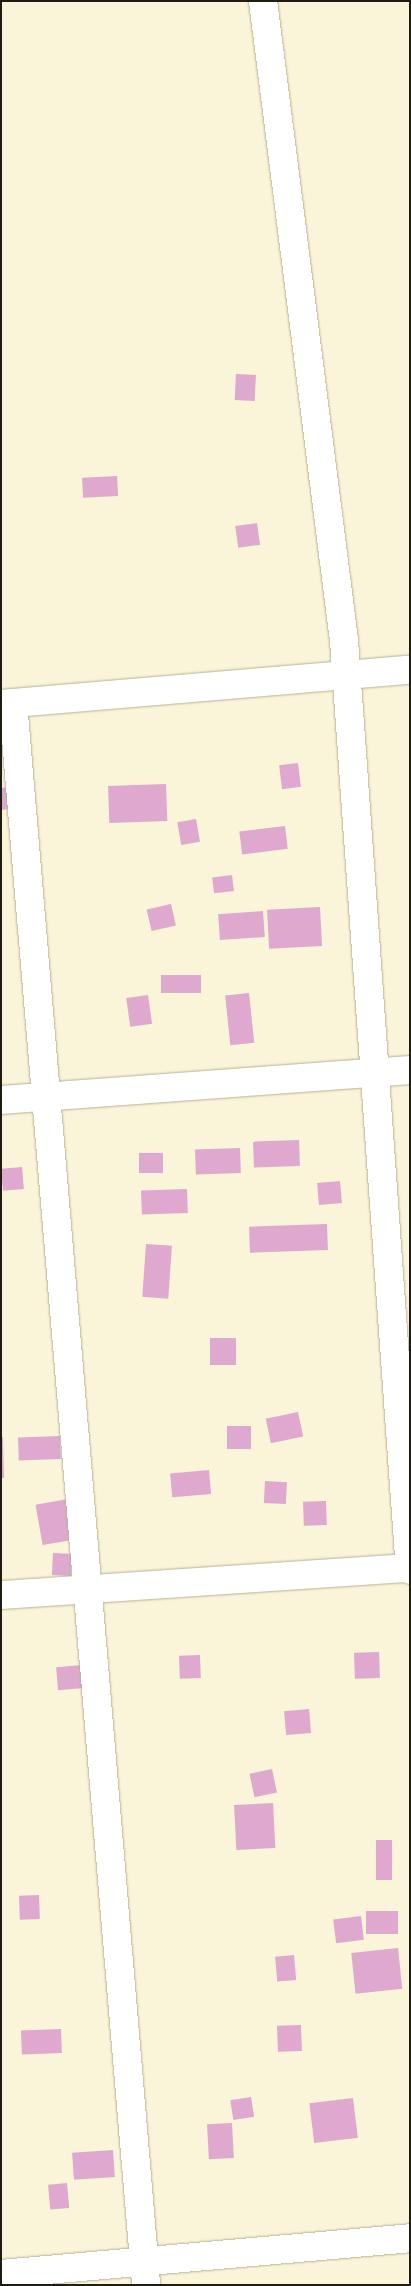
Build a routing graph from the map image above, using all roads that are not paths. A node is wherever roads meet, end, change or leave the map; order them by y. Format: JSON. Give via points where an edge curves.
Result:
{"nodes":[{"id":1,"x":263,"y":1,"type":"edge"},
{"id":2,"x":410,"y":670,"type":"edge"},
{"id":3,"x":346,"y":675,"type":"junction"},
{"id":4,"x":7,"y":703,"type":"edge"},
{"id":5,"x":410,"y":1070,"type":"edge"},
{"id":6,"x":374,"y":1072,"type":"junction"},
{"id":7,"x":46,"y":1097,"type":"junction"},
{"id":8,"x":1,"y":1100,"type":"edge"},
{"id":9,"x":406,"y":1455,"type":"edge"},
{"id":10,"x":410,"y":1569,"type":"edge"},
{"id":11,"x":88,"y":1590,"type":"junction"},
{"id":12,"x":1,"y":1595,"type":"edge"},
{"id":13,"x":410,"y":2238,"type":"edge"},
{"id":14,"x":145,"y":2273,"type":"edge"},
{"id":15,"x":1,"y":2274,"type":"edge"}],
"edges":[{"from":1,"to":3,"type":"street"},
{"from":2,"to":3,"type":"street"},
{"from":3,"to":4,"type":"street"},
{"from":3,"to":6,"type":"street"},
{"from":4,"to":7,"type":"street"},
{"from":5,"to":6,"type":"street"},
{"from":6,"to":7,"type":"street"},
{"from":6,"to":9,"type":"street"},
{"from":7,"to":8,"type":"street"},
{"from":7,"to":11,"type":"street"},
{"from":9,"to":10,"type":"street"},
{"from":10,"to":11,"type":"street"},
{"from":11,"to":12,"type":"street"},
{"from":11,"to":14,"type":"street"},
{"from":13,"to":14,"type":"street"},
{"from":14,"to":15,"type":"street"}]}
